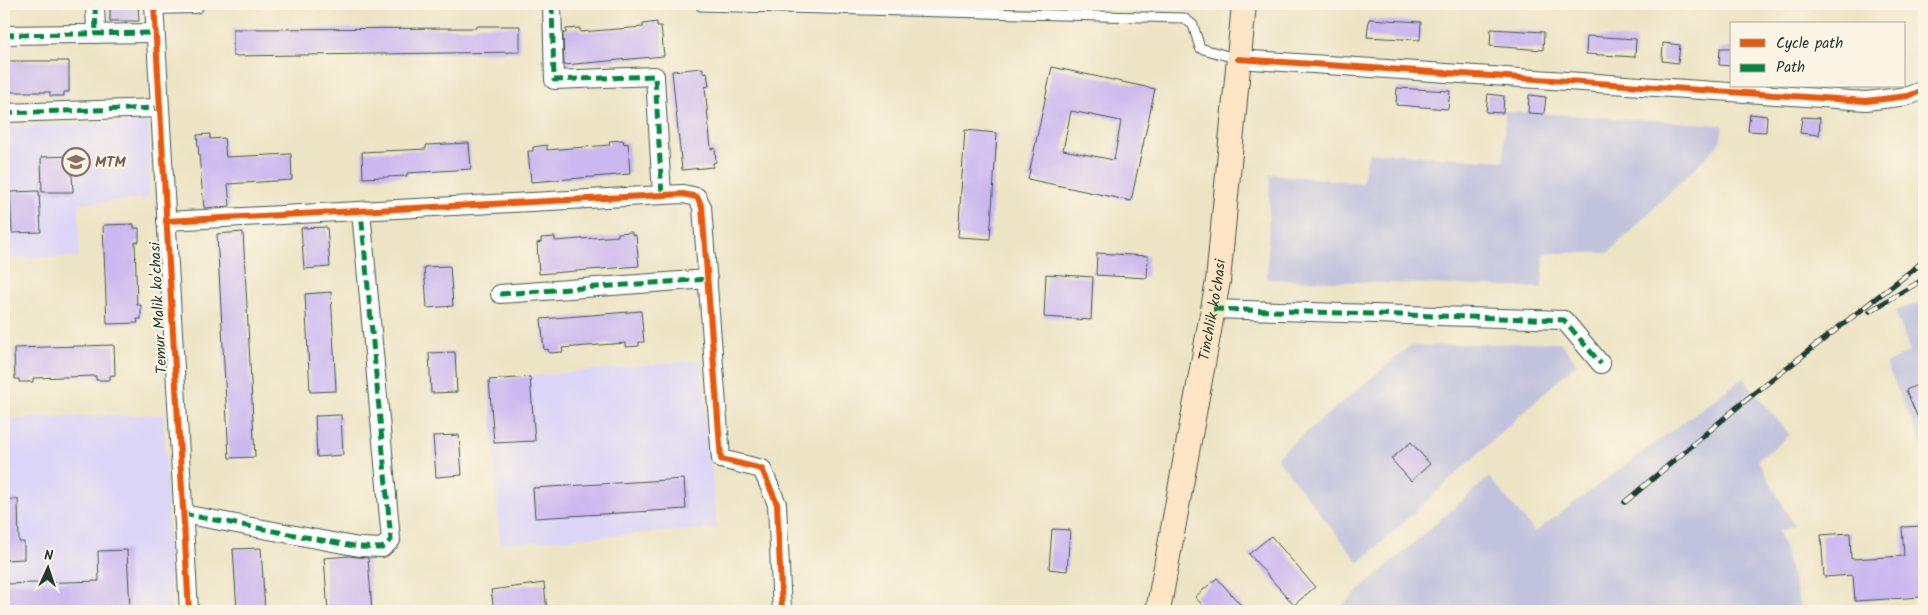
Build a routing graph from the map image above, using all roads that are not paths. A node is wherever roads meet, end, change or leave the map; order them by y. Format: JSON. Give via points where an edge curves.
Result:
{"nodes":[{"id":1,"x":95,"y":4,"type":"edge"},
{"id":2,"x":154,"y":4,"type":"edge"},
{"id":3,"x":195,"y":4,"type":"edge"},
{"id":4,"x":552,"y":4,"type":"edge"},
{"id":5,"x":700,"y":4,"type":"edge"},
{"id":6,"x":1244,"y":4,"type":"edge"},
{"id":7,"x":155,"y":33,"type":"junction"},
{"id":8,"x":96,"y":34,"type":"junction"},
{"id":9,"x":4,"y":35,"type":"edge"},
{"id":10,"x":1238,"y":59,"type":"junction"},
{"id":11,"x":1924,"y":90,"type":"edge"},
{"id":12,"x":160,"y":108,"type":"junction"},
{"id":13,"x":4,"y":113,"type":"edge"},
{"id":14,"x":662,"y":195,"type":"junction"},
{"id":15,"x":361,"y":211,"type":"junction"},
{"id":16,"x":166,"y":221,"type":"junction"},
{"id":17,"x":708,"y":279,"type":"junction"},
{"id":18,"x":500,"y":294,"type":"dead end"},
{"id":19,"x":1213,"y":308,"type":"junction"},
{"id":20,"x":1601,"y":364,"type":"dead end"},
{"id":21,"x":182,"y":514,"type":"junction"},
{"id":22,"x":189,"y":611,"type":"edge"},
{"id":23,"x":782,"y":611,"type":"edge"},
{"id":24,"x":1158,"y":611,"type":"edge"}],
"edges":[{"from":1,"to":8,"type":"street"},
{"from":2,"to":3,"type":"street"},
{"from":2,"to":7,"type":"street","name":"Temur Malik ko'chasi"},
{"from":4,"to":14,"type":"street","via":[[554,80],[655,76]]},
{"from":5,"to":10,"type":"lane","via":[[1184,18],[1193,25],[1200,48]]},
{"from":6,"to":10,"type":"main road","name":"Tinchlik ko'chasi"},
{"from":7,"to":8,"type":"street"},
{"from":7,"to":12,"type":"street","name":"Temur Malik ko'chasi"},
{"from":8,"to":9,"type":"street"},
{"from":10,"to":11,"type":"street","via":[[1866,101],[1908,96]]},
{"from":10,"to":19,"type":"main road","name":"Tinchlik ko'chasi"},
{"from":12,"to":13,"type":"street"},
{"from":12,"to":16,"type":"street","name":"Temur Malik ko'chasi"},
{"from":14,"to":15,"type":"street"},
{"from":14,"to":17,"type":"street","via":[[697,197],[702,207]]},
{"from":15,"to":16,"type":"street"},
{"from":15,"to":21,"type":"street","via":[[391,540],[382,548],[359,547]]},
{"from":16,"to":21,"type":"street","name":"Temur Malik ko'chasi"},
{"from":17,"to":18,"type":"street"},
{"from":17,"to":23,"type":"street","via":[[720,459],[762,469],[777,504]]},
{"from":19,"to":20,"type":"street","via":[[1564,320]]},
{"from":19,"to":24,"type":"main road","name":"Tinchlik ko'chasi"},
{"from":21,"to":22,"type":"street","name":"Temur Malik ko'chasi"}]}
